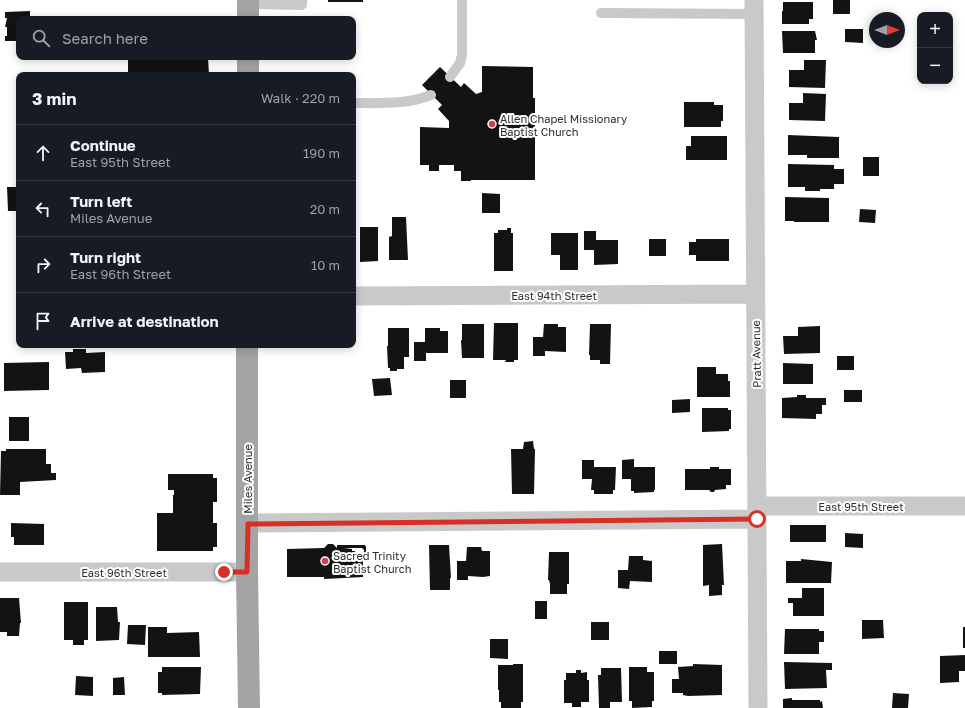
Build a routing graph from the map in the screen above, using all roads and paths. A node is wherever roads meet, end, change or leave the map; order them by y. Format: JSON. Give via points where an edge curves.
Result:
{"nodes":[{"id":1,"x":302,"y":0,"type":"edge"},
{"id":2,"x":462,"y":0,"type":"edge"},
{"id":3,"x":754,"y":7,"type":"edge"},
{"id":4,"x":248,"y":8,"type":"edge"},
{"id":5,"x":601,"y":13,"type":"dead end"},
{"id":6,"x":248,"y":60,"type":"edge"},
{"id":7,"x":248,"y":72,"type":"edge"},
{"id":8,"x":450,"y":77,"type":"dead end"},
{"id":9,"x":431,"y":95,"type":"dead end"},
{"id":10,"x":356,"y":103,"type":"edge"},
{"id":11,"x":755,"y":294,"type":"junction"},
{"id":12,"x":356,"y":296,"type":"edge"},
{"id":13,"x":248,"y":348,"type":"edge"},
{"id":14,"x":965,"y":506,"type":"edge"},
{"id":15,"x":757,"y":512,"type":"junction"},
{"id":16,"x":248,"y":524,"type":"junction"},
{"id":17,"x":0,"y":572,"type":"edge"},
{"id":18,"x":247,"y":572,"type":"junction"},
{"id":19,"x":249,"y":708,"type":"edge"},
{"id":20,"x":758,"y":708,"type":"edge"}],
"edges":[{"from":1,"to":4,"type":"lane","via":[[302,5]]},
{"from":2,"to":8,"type":"lane","via":[[462,55],[460,63]]},
{"from":3,"to":5,"type":"lane"},
{"from":3,"to":11,"type":"street","name":"Pratt Avenue"},
{"from":6,"to":7,"type":"main road"},
{"from":9,"to":10,"type":"lane","via":[[403,103]]},
{"from":11,"to":12,"type":"street","name":"East 94th Street"},
{"from":11,"to":15,"type":"street","name":"Pratt Avenue"},
{"from":13,"to":16,"type":"main road","name":"Miles Avenue"},
{"from":14,"to":15,"type":"street","name":"East 95th Street"},
{"from":15,"to":16,"type":"street","name":"East 95th Street"},
{"from":15,"to":20,"type":"street","name":"Pratt Avenue"},
{"from":16,"to":18,"type":"main road","name":"Miles Avenue"},
{"from":17,"to":18,"type":"street","name":"East 96th Street"},
{"from":18,"to":19,"type":"main road","name":"Miles Avenue"}]}
